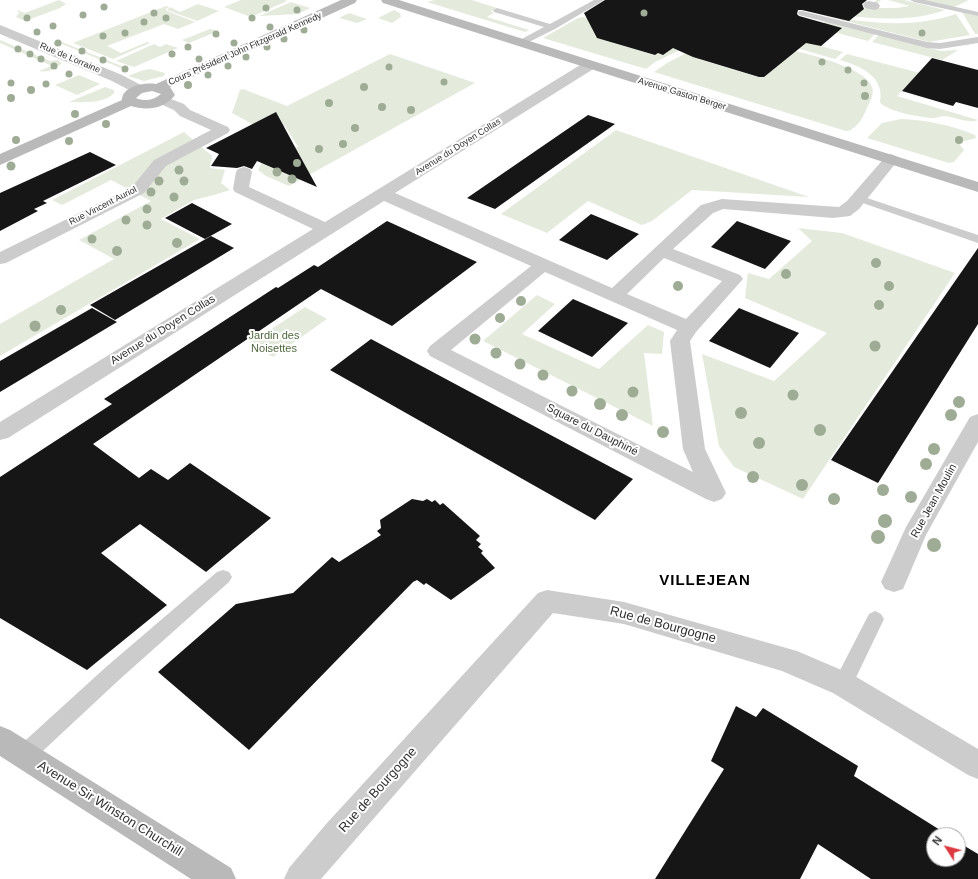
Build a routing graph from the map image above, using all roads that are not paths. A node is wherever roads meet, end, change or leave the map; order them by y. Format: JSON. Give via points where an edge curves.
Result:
{"nodes":[{"id":1,"x":351,"y":0,"type":"edge"},
{"id":2,"x":387,"y":0,"type":"edge"},
{"id":3,"x":600,"y":0,"type":"edge"},
{"id":4,"x":914,"y":0,"type":"edge"},
{"id":5,"x":807,"y":9,"type":"dead end"},
{"id":6,"x":497,"y":10,"type":"dead end"},
{"id":7,"x":978,"y":14,"type":"edge"},
{"id":8,"x":552,"y":27,"type":"junction"},
{"id":9,"x":0,"y":29,"type":"edge"},
{"id":10,"x":978,"y":40,"type":"edge"},
{"id":11,"x":521,"y":43,"type":"junction"},
{"id":12,"x":590,"y":65,"type":"junction"},
{"id":13,"x":162,"y":94,"type":"junction"},
{"id":14,"x":135,"y":95,"type":"junction"},
{"id":15,"x":0,"y":160,"type":"edge"},
{"id":16,"x":891,"y":160,"type":"junction"},
{"id":17,"x":244,"y":172,"type":"dead end"},
{"id":18,"x":978,"y":187,"type":"edge"},
{"id":19,"x":383,"y":194,"type":"junction"},
{"id":20,"x":858,"y":198,"type":"junction"},
{"id":21,"x":326,"y":229,"type":"junction"},
{"id":22,"x":978,"y":239,"type":"edge"},
{"id":23,"x":661,"y":251,"type":"junction"},
{"id":24,"x":0,"y":259,"type":"edge"},
{"id":25,"x":543,"y":265,"type":"junction"},
{"id":26,"x":614,"y":296,"type":"junction"},
{"id":27,"x":689,"y":328,"type":"junction"},
{"id":28,"x":978,"y":422,"type":"edge"},
{"id":29,"x":0,"y":432,"type":"edge"},
{"id":30,"x":223,"y":577,"type":"dead end"},
{"id":31,"x":894,"y":582,"type":"dead end"},
{"id":32,"x":876,"y":619,"type":"dead end"},
{"id":33,"x":843,"y":684,"type":"junction"},
{"id":34,"x":12,"y":747,"type":"edge"},
{"id":35,"x":978,"y":765,"type":"edge"},
{"id":36,"x":220,"y":879,"type":"edge"},
{"id":37,"x":300,"y":879,"type":"edge"}],
"edges":[{"from":1,"to":2,"type":"street","via":[[369,3]]},
{"from":1,"to":13,"type":"street","name":"Cours Président John Fitzgerald Kennedy"},
{"from":2,"to":11,"type":"street","name":"Avenue Gaston Berger"},
{"from":3,"to":8,"type":"lane"},
{"from":4,"to":7,"type":"lane"},
{"from":5,"to":10,"type":"lane","via":[[802,12],[927,45],[940,46]]},
{"from":6,"to":8,"type":"lane"},
{"from":8,"to":11,"type":"lane"},
{"from":9,"to":14,"type":"street","name":"Rue de Lorraine","via":[[117,78]]},
{"from":11,"to":12,"type":"street","name":"Avenue Gaston Berger"},
{"from":12,"to":16,"type":"street","name":"Avenue Gaston Berger"},
{"from":12,"to":19,"type":"street","name":"Avenue du Doyen Collas"},
{"from":13,"to":14,"type":"street","name":"Cours Président John Fitzgerald Kennedy","via":[[146,104],[140,104]]},
{"from":13,"to":24,"type":"street","name":"Rue Vincent Auriol","via":[[185,113],[223,130],[160,163],[138,190]]},
{"from":14,"to":15,"type":"street"},
{"from":16,"to":18,"type":"street","name":"Avenue Gaston Berger"},
{"from":16,"to":20,"type":"street"},
{"from":17,"to":21,"type":"street","via":[[242,189]]},
{"from":19,"to":21,"type":"street","name":"Avenue du Doyen Collas"},
{"from":19,"to":25,"type":"street"},
{"from":20,"to":22,"type":"lane"},
{"from":20,"to":23,"type":"street","via":[[844,212],[722,204],[707,209]]},
{"from":21,"to":29,"type":"street","name":"Avenue du Doyen Collas"},
{"from":23,"to":26,"type":"street"},
{"from":23,"to":27,"type":"street","name":"Square du Dauphiné","via":[[734,279]]},
{"from":25,"to":26,"type":"street"},
{"from":25,"to":27,"type":"street","name":"Square du Dauphiné","via":[[437,351],[714,493],[694,449],[680,341]]},
{"from":26,"to":27,"type":"street"},
{"from":28,"to":31,"type":"street","name":"Rue Jean Moulin","via":[[915,534]]},
{"from":30,"to":34,"type":"lane","via":[[113,673]]},
{"from":32,"to":33,"type":"lane"},
{"from":33,"to":35,"type":"street","name":"Rue de Bourgogne"},
{"from":33,"to":37,"type":"street","name":"Rue de Bourgogne","via":[[787,660],[624,613],[547,601]]},
{"from":34,"to":36,"type":"street","name":"Avenue Sir Winston Churchill"}]}
